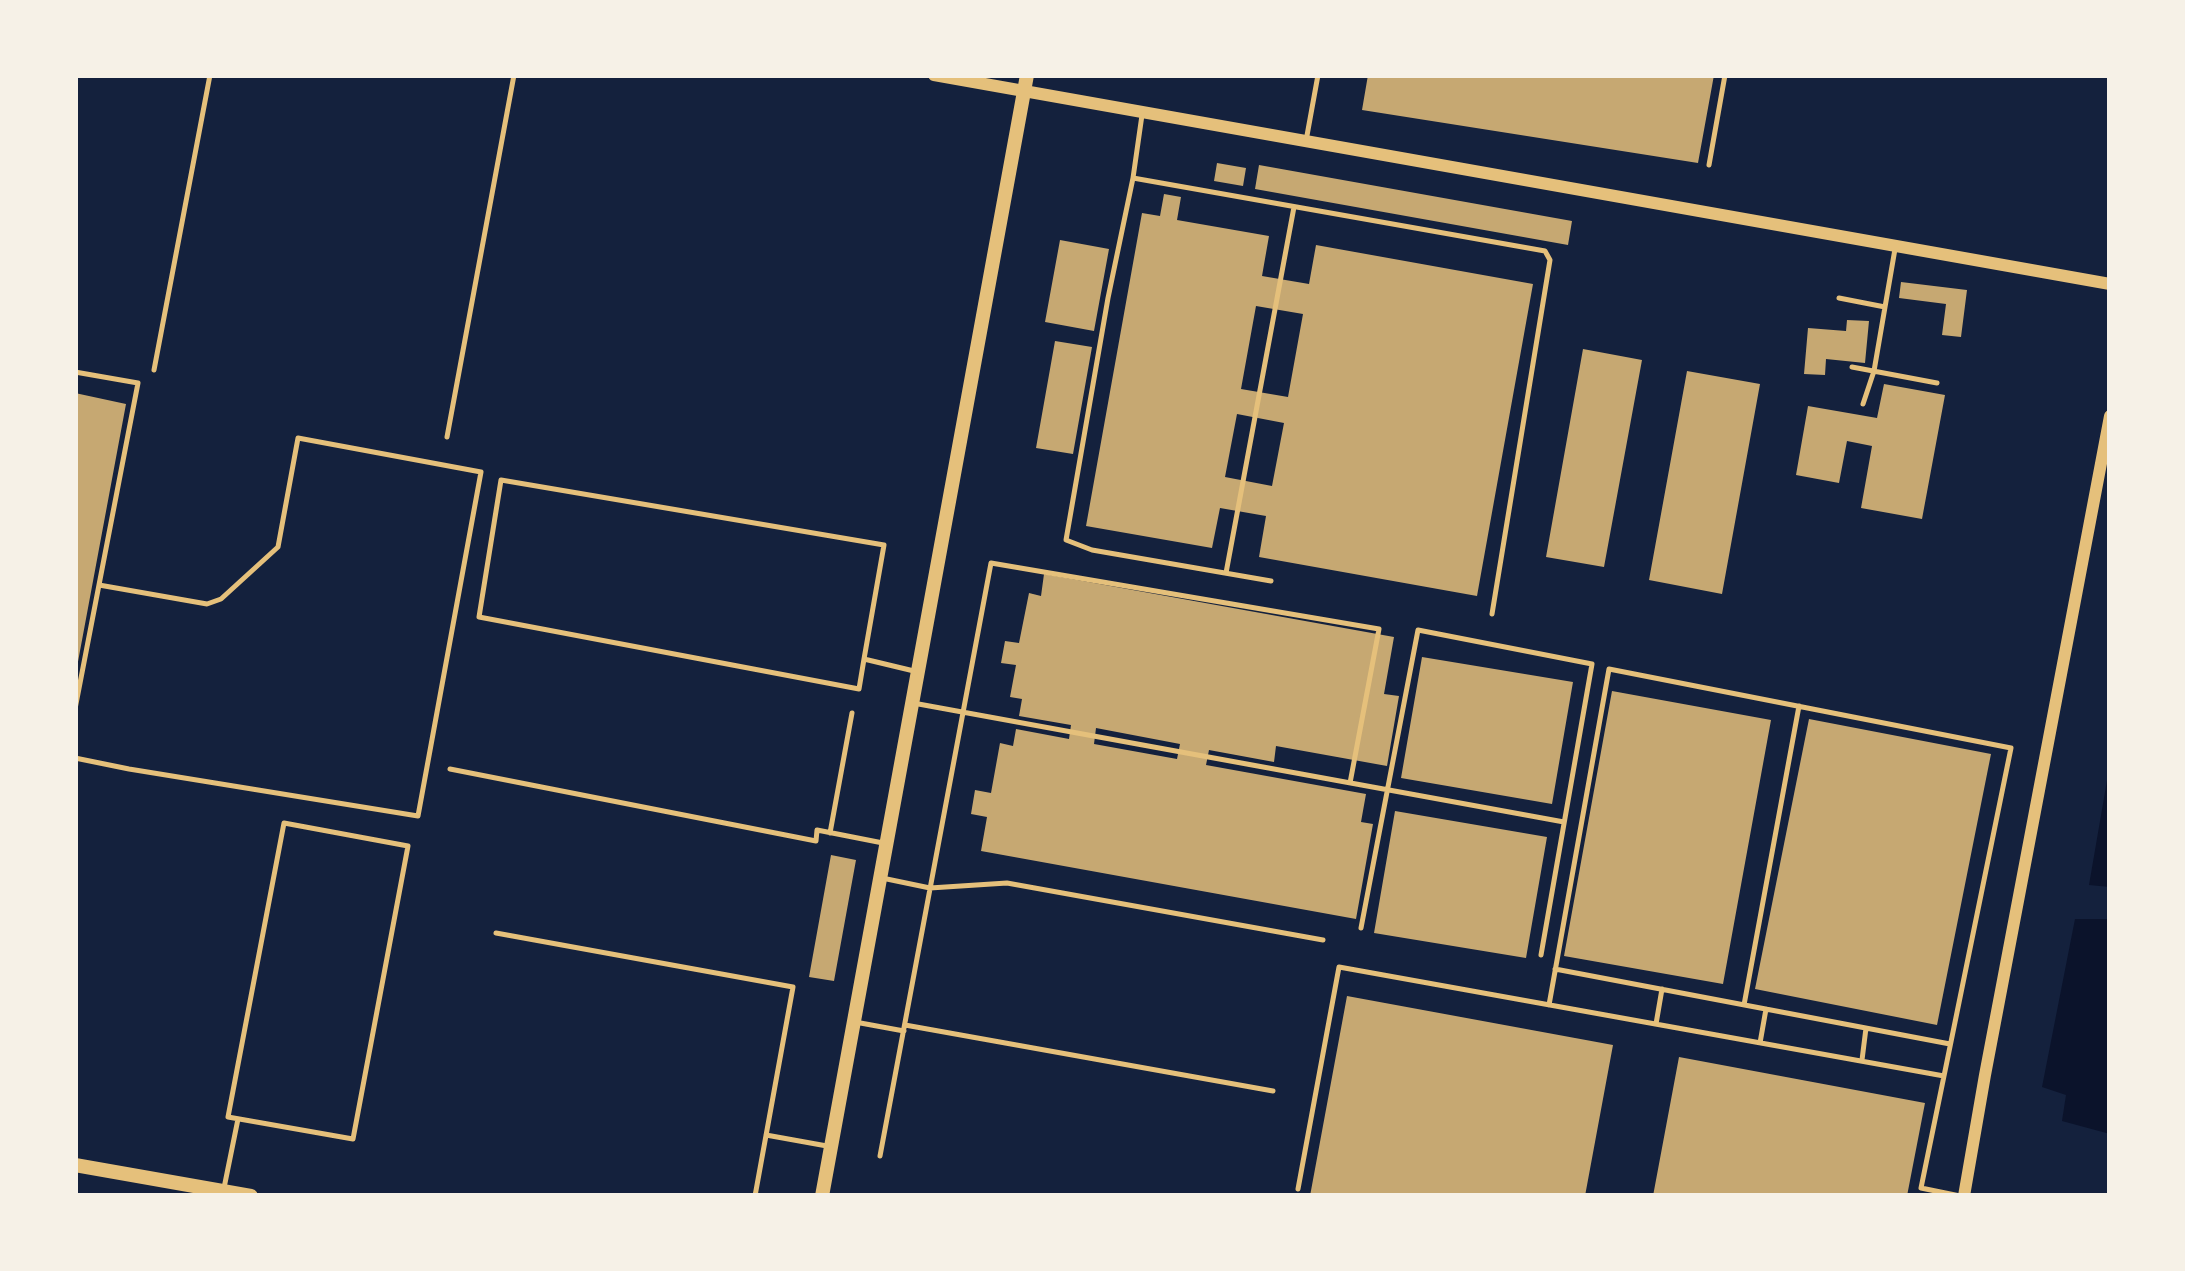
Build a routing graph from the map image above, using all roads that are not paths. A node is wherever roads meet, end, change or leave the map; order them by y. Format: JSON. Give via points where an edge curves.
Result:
{"nodes":[{"id":1,"x":210,"y":75,"type":"edge"},
{"id":2,"x":514,"y":75,"type":"edge"},
{"id":3,"x":934,"y":75,"type":"edge"},
{"id":4,"x":1318,"y":75,"type":"edge"},
{"id":5,"x":1726,"y":75,"type":"edge"},
{"id":6,"x":1026,"y":83,"type":"edge"},
{"id":7,"x":1143,"y":112,"type":"junction"},
{"id":8,"x":1305,"y":142,"type":"junction"},
{"id":9,"x":1709,"y":165,"type":"dead end"},
{"id":10,"x":1133,"y":178,"type":"junction"},
{"id":11,"x":1294,"y":207,"type":"junction"},
{"id":12,"x":1896,"y":246,"type":"junction"},
{"id":13,"x":2110,"y":284,"type":"edge"},
{"id":14,"x":1840,"y":298,"type":"dead end"},
{"id":15,"x":1885,"y":307,"type":"junction"},
{"id":16,"x":1852,"y":367,"type":"dead end"},
{"id":17,"x":154,"y":370,"type":"dead end"},
{"id":18,"x":1874,"y":371,"type":"junction"},
{"id":19,"x":75,"y":372,"type":"edge"},
{"id":20,"x":1936,"y":382,"type":"dead end"},
{"id":21,"x":1863,"y":404,"type":"dead end"},
{"id":22,"x":2110,"y":416,"type":"edge"},
{"id":23,"x":447,"y":438,"type":"dead end"},
{"id":24,"x":1226,"y":573,"type":"junction"},
{"id":25,"x":1272,"y":581,"type":"dead end"},
{"id":26,"x":99,"y":584,"type":"junction"},
{"id":27,"x":1492,"y":614,"type":"dead end"},
{"id":28,"x":864,"y":660,"type":"junction"},
{"id":29,"x":917,"y":672,"type":"junction"},
{"id":30,"x":912,"y":703,"type":"junction"},
{"id":31,"x":1799,"y":706,"type":"junction"},
{"id":32,"x":75,"y":709,"type":"edge"},
{"id":33,"x":963,"y":712,"type":"junction"},
{"id":34,"x":852,"y":713,"type":"dead end"},
{"id":35,"x":75,"y":758,"type":"edge"},
{"id":36,"x":450,"y":769,"type":"dead end"},
{"id":37,"x":1350,"y":783,"type":"junction"},
{"id":38,"x":1388,"y":789,"type":"junction"},
{"id":39,"x":1564,"y":822,"type":"junction"},
{"id":40,"x":830,"y":833,"type":"junction"},
{"id":41,"x":886,"y":844,"type":"junction"},
{"id":42,"x":880,"y":877,"type":"junction"},
{"id":43,"x":930,"y":888,"type":"junction"},
{"id":44,"x":1361,"y":928,"type":"dead end"},
{"id":45,"x":496,"y":933,"type":"dead end"},
{"id":46,"x":1323,"y":940,"type":"dead end"},
{"id":47,"x":1541,"y":955,"type":"dead end"},
{"id":48,"x":1555,"y":969,"type":"junction"},
{"id":49,"x":1662,"y":989,"type":"junction"},
{"id":50,"x":1549,"y":1005,"type":"junction"},
{"id":51,"x":1744,"y":1005,"type":"junction"},
{"id":52,"x":1766,"y":1009,"type":"junction"},
{"id":53,"x":852,"y":1022,"type":"junction"},
{"id":54,"x":1656,"y":1024,"type":"junction"},
{"id":55,"x":904,"y":1028,"type":"junction"},
{"id":56,"x":1866,"y":1028,"type":"junction"},
{"id":57,"x":1760,"y":1043,"type":"junction"},
{"id":58,"x":1950,"y":1044,"type":"junction"},
{"id":59,"x":1862,"y":1061,"type":"junction"},
{"id":60,"x":1944,"y":1076,"type":"junction"},
{"id":61,"x":1273,"y":1091,"type":"dead end"},
{"id":62,"x":238,"y":1118,"type":"junction"},
{"id":63,"x":766,"y":1135,"type":"junction"},
{"id":64,"x":830,"y":1147,"type":"junction"},
{"id":65,"x":880,"y":1156,"type":"dead end"},
{"id":66,"x":75,"y":1165,"type":"edge"},
{"id":67,"x":1298,"y":1189,"type":"dead end"},
{"id":68,"x":224,"y":1191,"type":"junction"},
{"id":69,"x":250,"y":1196,"type":"edge"},
{"id":70,"x":755,"y":1196,"type":"edge"},
{"id":71,"x":822,"y":1196,"type":"edge"},
{"id":72,"x":1962,"y":1196,"type":"edge"}],
"edges":[{"from":1,"to":17,"type":"lane"},
{"from":2,"to":23,"type":"lane"},
{"from":3,"to":6,"type":"street"},
{"from":4,"to":8,"type":"lane"},
{"from":5,"to":9,"type":"lane"},
{"from":6,"to":7,"type":"street"},
{"from":6,"to":29,"type":"main road"},
{"from":7,"to":8,"type":"street"},
{"from":7,"to":10,"type":"lane"},
{"from":8,"to":12,"type":"street"},
{"from":10,"to":11,"type":"lane"},
{"from":10,"to":24,"type":"lane","via":[[1066,540]]},
{"from":11,"to":24,"type":"lane"},
{"from":11,"to":27,"type":"lane","via":[[1545,250],[1550,260]]},
{"from":12,"to":13,"type":"street"},
{"from":12,"to":15,"type":"lane"},
{"from":14,"to":15,"type":"lane"},
{"from":15,"to":18,"type":"lane"},
{"from":16,"to":18,"type":"lane"},
{"from":18,"to":20,"type":"lane"},
{"from":18,"to":21,"type":"lane"},
{"from":19,"to":26,"type":"lane","via":[[138,383]]},
{"from":22,"to":72,"type":"street"},
{"from":24,"to":25,"type":"lane"},
{"from":26,"to":32,"type":"lane"},
{"from":26,"to":35,"type":"lane","via":[[207,604],[222,599],[278,547],[298,438],[481,472],[418,816]]},
{"from":28,"to":28,"type":"lane","via":[[884,545],[501,480],[479,617],[859,689]]},
{"from":28,"to":29,"type":"lane"},
{"from":29,"to":30,"type":"main road"},
{"from":30,"to":33,"type":"lane"},
{"from":30,"to":41,"type":"main road"},
{"from":31,"to":48,"type":"lane","via":[[1608,668]]},
{"from":31,"to":51,"type":"lane"},
{"from":31,"to":58,"type":"lane","via":[[2011,748]]},
{"from":33,"to":37,"type":"lane"},
{"from":33,"to":37,"type":"lane","via":[[992,562],[1379,629]]},
{"from":33,"to":43,"type":"lane"},
{"from":34,"to":40,"type":"lane"},
{"from":36,"to":40,"type":"lane","via":[[816,841],[817,830]]},
{"from":37,"to":38,"type":"lane"},
{"from":38,"to":39,"type":"lane"},
{"from":38,"to":39,"type":"lane","via":[[1418,630],[1592,664]]},
{"from":38,"to":44,"type":"lane"},
{"from":39,"to":47,"type":"lane"},
{"from":40,"to":41,"type":"lane"},
{"from":41,"to":42,"type":"main road"},
{"from":42,"to":43,"type":"lane"},
{"from":42,"to":53,"type":"main road"},
{"from":43,"to":46,"type":"lane","via":[[1007,883]]},
{"from":43,"to":55,"type":"lane"},
{"from":45,"to":63,"type":"lane","via":[[793,987]]},
{"from":48,"to":49,"type":"lane"},
{"from":48,"to":50,"type":"lane"},
{"from":49,"to":51,"type":"lane"},
{"from":49,"to":54,"type":"lane"},
{"from":50,"to":54,"type":"lane"},
{"from":50,"to":67,"type":"lane","via":[[1339,968]]},
{"from":51,"to":52,"type":"lane"},
{"from":52,"to":56,"type":"lane"},
{"from":52,"to":57,"type":"lane"},
{"from":53,"to":55,"type":"lane"},
{"from":53,"to":64,"type":"main road"},
{"from":54,"to":57,"type":"lane"},
{"from":55,"to":61,"type":"lane"},
{"from":55,"to":65,"type":"lane"},
{"from":56,"to":58,"type":"lane"},
{"from":56,"to":59,"type":"lane"},
{"from":57,"to":59,"type":"lane"},
{"from":58,"to":60,"type":"lane"},
{"from":59,"to":60,"type":"lane"},
{"from":60,"to":72,"type":"lane","via":[[1921,1188]]},
{"from":62,"to":62,"type":"lane","via":[[228,1117],[284,824],[408,846],[353,1139]]},
{"from":62,"to":68,"type":"lane"},
{"from":63,"to":64,"type":"lane"},
{"from":63,"to":70,"type":"lane"},
{"from":64,"to":71,"type":"main road"},
{"from":66,"to":68,"type":"main road"},
{"from":68,"to":69,"type":"main road"}]}
